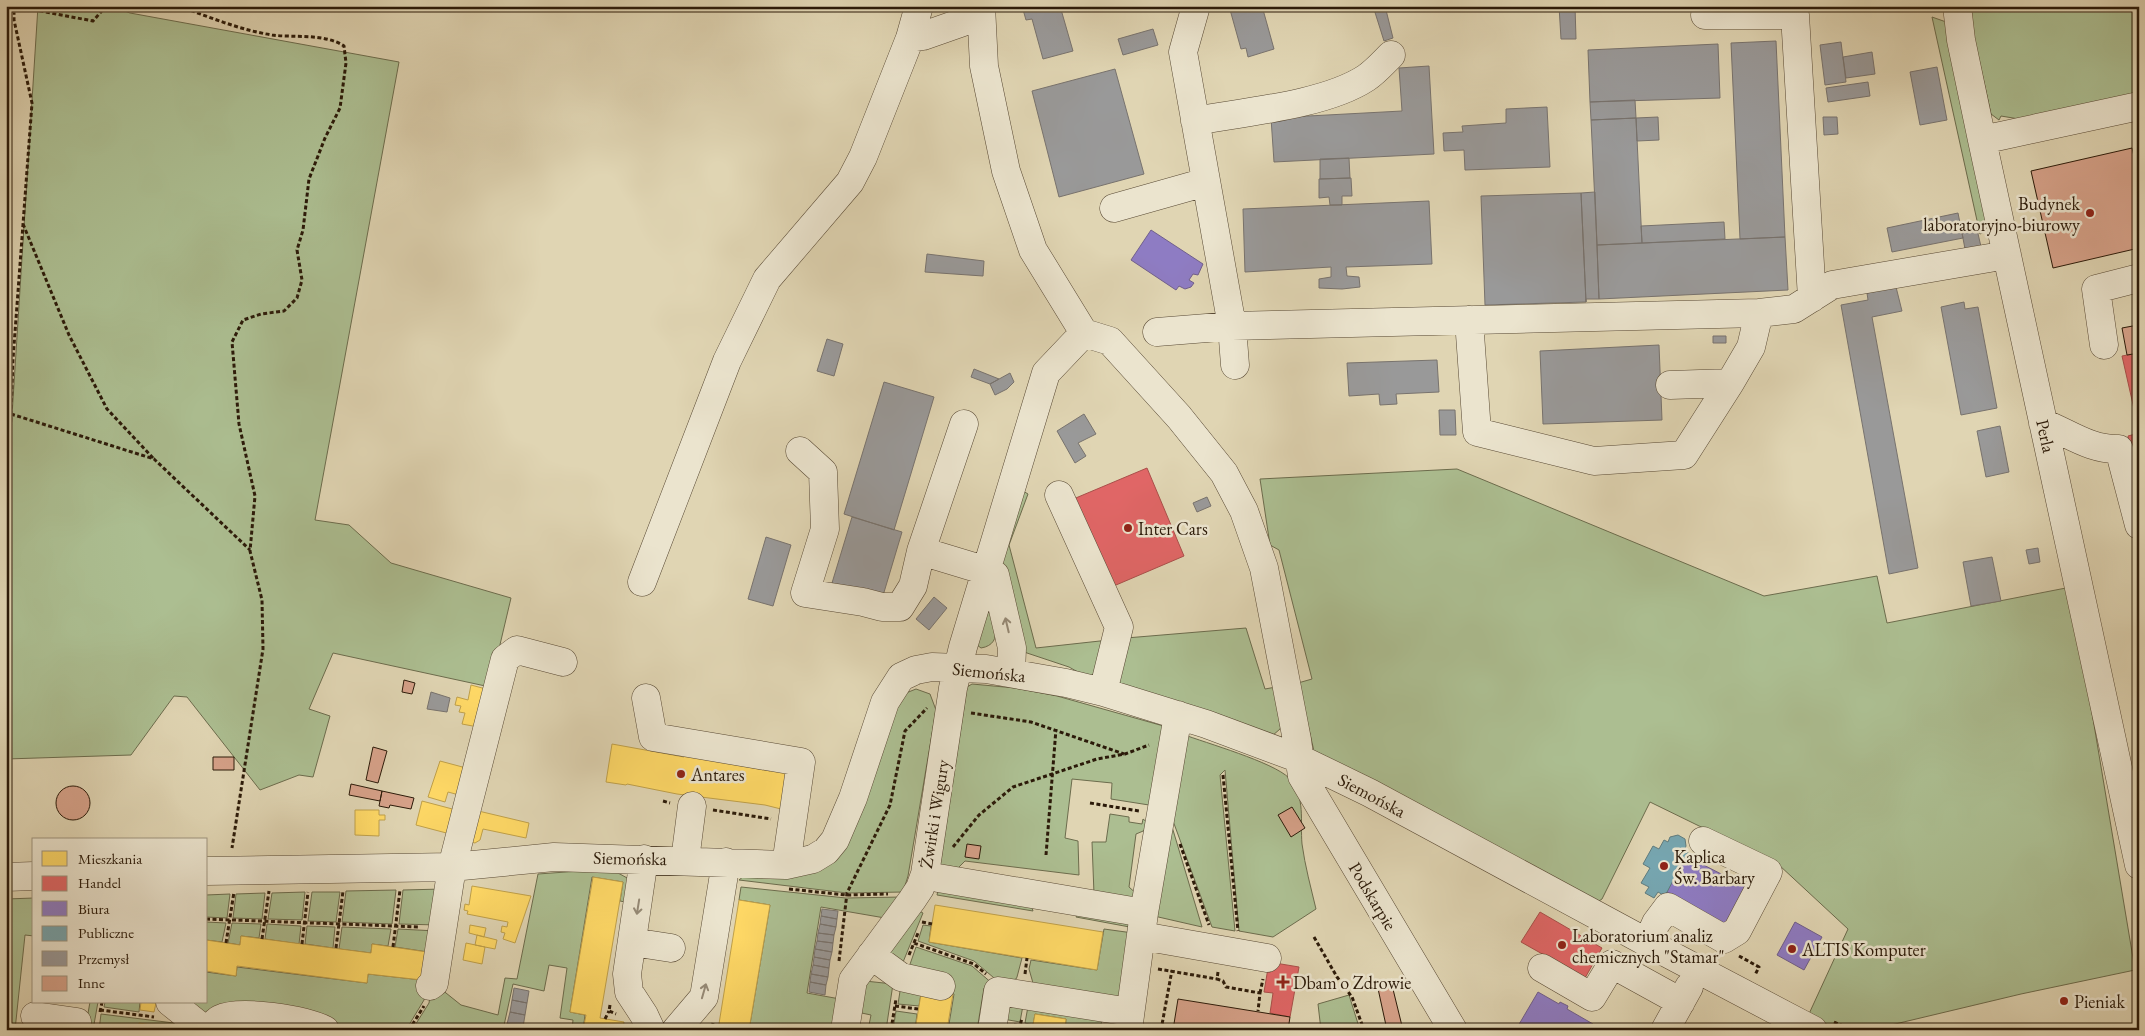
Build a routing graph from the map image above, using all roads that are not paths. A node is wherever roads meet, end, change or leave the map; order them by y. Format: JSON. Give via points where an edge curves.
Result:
{"nodes":[{"id":1,"x":919,"y":6,"type":"edge"},
{"id":2,"x":1196,"y":6,"type":"edge"},
{"id":3,"x":1957,"y":6,"type":"edge"},
{"id":4,"x":981,"y":11,"type":"edge"},
{"id":5,"x":1705,"y":15,"type":"dead end"},
{"id":6,"x":910,"y":38,"type":"junction"},
{"id":7,"x":1391,"y":55,"type":"dead end"},
{"id":8,"x":2139,"y":106,"type":"edge"},
{"id":9,"x":1195,"y":122,"type":"junction"},
{"id":10,"x":1982,"y":140,"type":"junction"},
{"id":11,"x":1206,"y":182,"type":"junction"},
{"id":12,"x":1114,"y":208,"type":"dead end"},
{"id":13,"x":2006,"y":255,"type":"junction"},
{"id":14,"x":2139,"y":278,"type":"edge"},
{"id":15,"x":1812,"y":298,"type":"junction"},
{"id":16,"x":1759,"y":314,"type":"junction"},
{"id":17,"x":1469,"y":320,"type":"junction"},
{"id":18,"x":1232,"y":326,"type":"junction"},
{"id":19,"x":1157,"y":332,"type":"dead end"},
{"id":20,"x":1084,"y":334,"type":"junction"},
{"id":21,"x":2104,"y":345,"type":"dead end"},
{"id":22,"x":1235,"y":365,"type":"dead end"},
{"id":23,"x":1730,"y":382,"type":"junction"},
{"id":24,"x":1670,"y":385,"type":"dead end"},
{"id":25,"x":2043,"y":423,"type":"junction"},
{"id":26,"x":964,"y":424,"type":"dead end"},
{"id":27,"x":800,"y":451,"type":"dead end"},
{"id":28,"x":1059,"y":495,"type":"dead end"},
{"id":29,"x":2139,"y":525,"type":"edge"},
{"id":30,"x":921,"y":551,"type":"junction"},
{"id":31,"x":987,"y":571,"type":"junction"},
{"id":32,"x":642,"y":582,"type":"dead end"},
{"id":33,"x":563,"y":662,"type":"dead end"},
{"id":34,"x":957,"y":666,"type":"junction"},
{"id":35,"x":1011,"y":673,"type":"junction"},
{"id":36,"x":1103,"y":692,"type":"junction"},
{"id":37,"x":646,"y":698,"type":"dead end"},
{"id":38,"x":1178,"y":715,"type":"junction"},
{"id":39,"x":1300,"y":759,"type":"junction"},
{"id":40,"x":692,"y":806,"type":"road end"},
{"id":41,"x":1703,"y":841,"type":"dead end"},
{"id":42,"x":644,"y":859,"type":"junction"},
{"id":43,"x":685,"y":860,"type":"junction"},
{"id":44,"x":726,"y":862,"type":"junction"},
{"id":45,"x":2139,"y":865,"type":"edge"},
{"id":46,"x":452,"y":867,"type":"junction"},
{"id":47,"x":32,"y":876,"type":"edge"},
{"id":48,"x":786,"y":876,"type":"junction"},
{"id":49,"x":6,"y":877,"type":"edge"},
{"id":50,"x":224,"y":878,"type":"edge"},
{"id":51,"x":938,"y":878,"type":"road end"},
{"id":52,"x":1143,"y":924,"type":"junction"},
{"id":53,"x":632,"y":942,"type":"junction"},
{"id":54,"x":1647,"y":943,"type":"junction"},
{"id":55,"x":671,"y":948,"type":"dead end"},
{"id":56,"x":871,"y":956,"type":"junction"},
{"id":57,"x":1267,"y":958,"type":"dead end"},
{"id":58,"x":1542,"y":968,"type":"dead end"},
{"id":59,"x":1699,"y":970,"type":"junction"},
{"id":60,"x":941,"y":986,"type":"dead end"},
{"id":61,"x":428,"y":994,"type":"road end"},
{"id":62,"x":166,"y":1010,"type":"edge"},
{"id":63,"x":35,"y":1016,"type":"dead end"},
{"id":64,"x":84,"y":1016,"type":"edge"},
{"id":65,"x":1677,"y":1020,"type":"edge"},
{"id":66,"x":1129,"y":1021,"type":"edge"},
{"id":67,"x":205,"y":1030,"type":"edge"},
{"id":68,"x":209,"y":1030,"type":"edge"},
{"id":69,"x":324,"y":1030,"type":"edge"},
{"id":70,"x":651,"y":1030,"type":"edge"},
{"id":71,"x":676,"y":1030,"type":"edge"},
{"id":72,"x":844,"y":1030,"type":"edge"},
{"id":73,"x":992,"y":1030,"type":"edge"},
{"id":74,"x":1453,"y":1030,"type":"edge"},
{"id":75,"x":1814,"y":1030,"type":"edge"}],
"edges":[{"from":1,"to":6,"type":"street"},
{"from":2,"to":9,"type":"street","via":[[1183,52]]},
{"from":3,"to":10,"type":"street","name":"Perla"},
{"from":4,"to":6,"type":"street","via":[[923,36]]},
{"from":4,"to":20,"type":"street","via":[[984,66],[1006,171],[1033,250]]},
{"from":5,"to":15,"type":"street","via":[[1795,15]]},
{"from":6,"to":32,"type":"street","via":[[864,157],[850,182],[763,288],[728,361]]},
{"from":7,"to":9,"type":"street","via":[[1366,78],[1339,92]]},
{"from":8,"to":10,"type":"street"},
{"from":9,"to":11,"type":"street"},
{"from":10,"to":13,"type":"street","name":"Perla"},
{"from":11,"to":12,"type":"street"},
{"from":11,"to":18,"type":"street"},
{"from":13,"to":15,"type":"street","via":[[1832,285]]},
{"from":13,"to":25,"type":"street","name":"Perla"},
{"from":14,"to":21,"type":"street","via":[[2096,289]]},
{"from":15,"to":16,"type":"street","via":[[1794,309]]},
{"from":16,"to":17,"type":"street"},
{"from":16,"to":23,"type":"street","via":[[1751,346]]},
{"from":17,"to":18,"type":"street"},
{"from":17,"to":23,"type":"street","via":[[1477,432],[1594,461],[1684,455]]},
{"from":18,"to":19,"type":"street"},
{"from":18,"to":22,"type":"street"},
{"from":20,"to":31,"type":"street","name":"Żwirki i Wigury","via":[[1046,373]]},
{"from":20,"to":39,"type":"street","name":"Podskarpie","via":[[1110,342],[1179,417],[1224,473],[1244,511],[1264,568]]},
{"from":23,"to":24,"type":"street"},
{"from":25,"to":29,"type":"street","via":[[2105,450],[2119,449]]},
{"from":25,"to":45,"type":"street","name":"Perla"},
{"from":26,"to":30,"type":"street"},
{"from":27,"to":30,"type":"street","via":[[823,472],[825,529],[805,593],[882,608],[900,607],[913,586]]},
{"from":28,"to":36,"type":"street","via":[[1120,627]]},
{"from":30,"to":31,"type":"street"},
{"from":31,"to":34,"type":"street","name":"Żwirki i Wigury"},
{"from":35,"to":31,"type":"street","one_way":true,"via":[[1012,648],[1000,593],[995,575]]},
{"from":33,"to":46,"type":"street","via":[[516,650],[505,659]]},
{"from":34,"to":35,"type":"street","name":"Siemońska"},
{"from":34,"to":48,"type":"street","name":"Siemońska","via":[[916,670],[900,677],[885,702],[853,798],[835,840],[826,851]]},
{"from":34,"to":56,"type":"street","name":"Żwirki i Wigury","via":[[925,874],[920,888]]},
{"from":35,"to":36,"type":"street","name":"Siemońska"},
{"from":36,"to":38,"type":"street","name":"Siemońska"},
{"from":37,"to":48,"type":"street","via":[[653,737],[801,762]]},
{"from":38,"to":39,"type":"street","name":"Siemońska"},
{"from":38,"to":52,"type":"street"},
{"from":39,"to":54,"type":"street","name":"Siemońska","via":[[1370,793]]},
{"from":39,"to":74,"type":"street","name":"Podskarpie","via":[[1302,776]]},
{"from":40,"to":43,"type":"street"},
{"from":41,"to":54,"type":"street","via":[[1768,872],[1737,931],[1724,939],[1668,907]]},
{"from":42,"to":43,"type":"street","name":"Siemońska"},
{"from":42,"to":46,"type":"street","name":"Siemońska","via":[[554,856]]},
{"from":42,"to":53,"type":"street","one_way":true},
{"from":43,"to":44,"type":"street","name":"Siemońska"},
{"from":44,"to":48,"type":"street","name":"Siemońska"},
{"from":71,"to":44,"type":"street","one_way":true,"via":[[704,997]]},
{"from":46,"to":50,"type":"street","name":"Siemońska"},
{"from":46,"to":61,"type":"street","via":[[434,983]]},
{"from":47,"to":49,"type":"street"},
{"from":51,"to":52,"type":"street"},
{"from":52,"to":57,"type":"street","via":[[1229,951]]},
{"from":52,"to":66,"type":"street"},
{"from":53,"to":55,"type":"street"},
{"from":53,"to":70,"type":"street","via":[[627,974],[629,992]]},
{"from":54,"to":59,"type":"street","name":"Siemońska"},
{"from":56,"to":60,"type":"street","via":[[901,977]]},
{"from":56,"to":72,"type":"street","name":"Żwirki i Wigury","via":[[853,980]]},
{"from":58,"to":65,"type":"street","via":[[1592,997],[1612,964]]},
{"from":59,"to":65,"type":"street"},
{"from":59,"to":75,"type":"street","name":"Siemońska"},
{"from":62,"to":67,"type":"street"},
{"from":63,"to":64,"type":"street"},
{"from":66,"to":73,"type":"street","via":[[998,991]]},
{"from":68,"to":69,"type":"street","via":[[219,1019],[241,1014],[312,1023]]}]}
